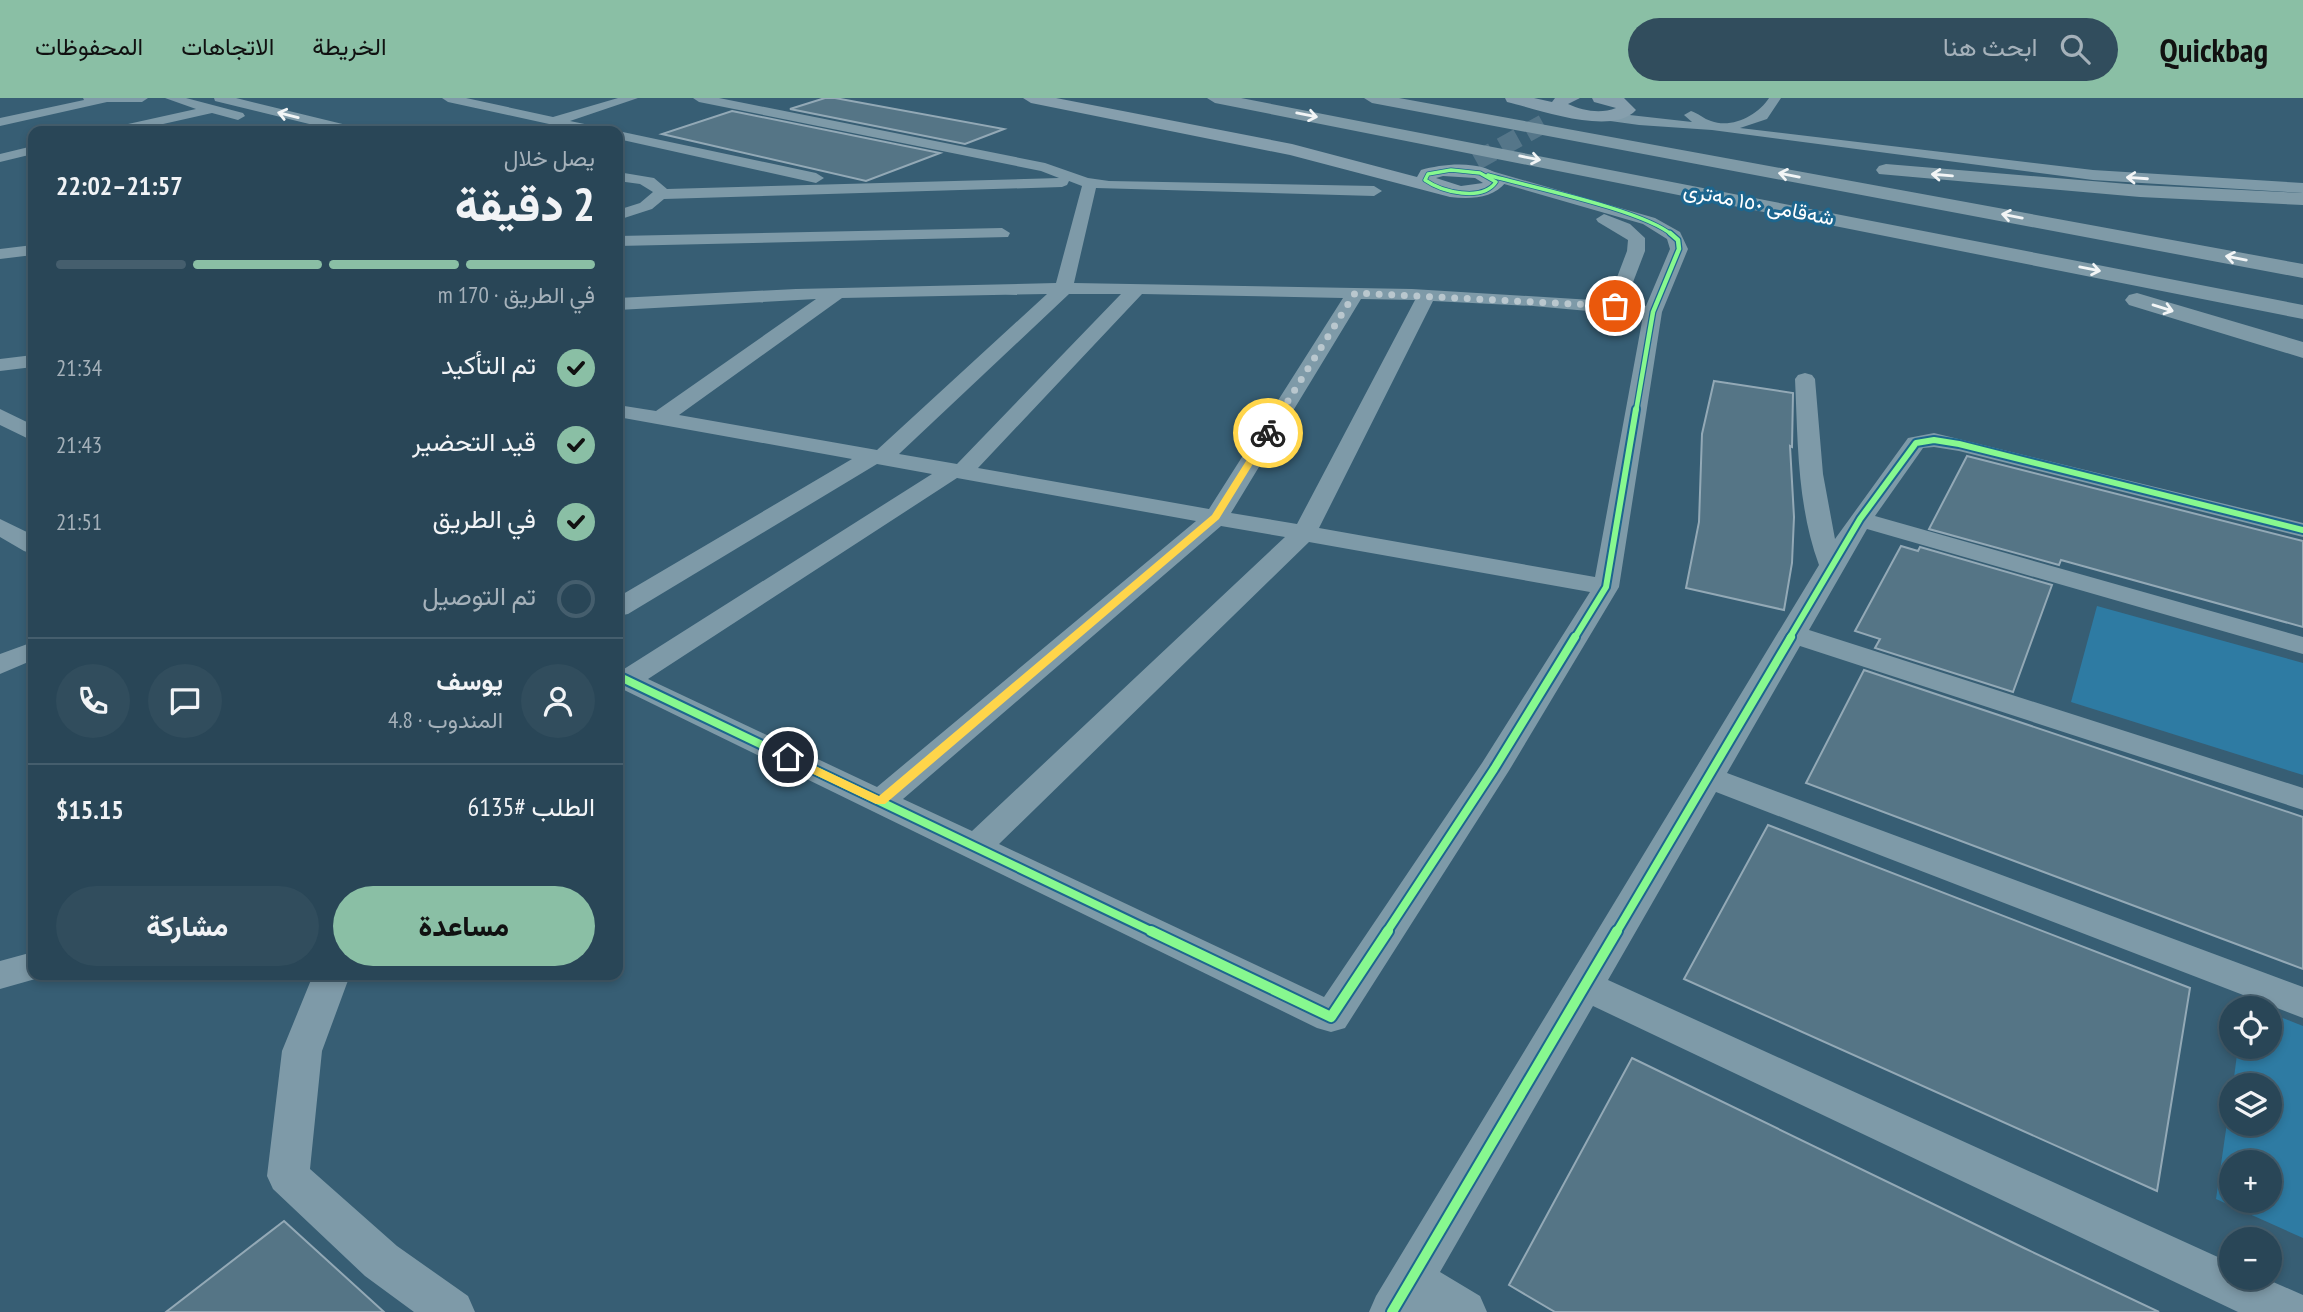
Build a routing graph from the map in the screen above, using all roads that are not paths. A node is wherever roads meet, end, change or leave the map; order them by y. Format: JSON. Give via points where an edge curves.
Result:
{"nodes":[{"id":1,"x":62,"y":98,"type":"edge"},
{"id":2,"x":142,"y":98,"type":"edge"},
{"id":3,"x":171,"y":98,"type":"edge"},
{"id":4,"x":447,"y":98,"type":"edge"},
{"id":5,"x":632,"y":98,"type":"edge"},
{"id":6,"x":699,"y":98,"type":"edge"},
{"id":7,"x":1031,"y":98,"type":"edge"},
{"id":8,"x":1077,"y":98,"type":"edge"},
{"id":9,"x":1215,"y":98,"type":"edge"},
{"id":10,"x":1372,"y":98,"type":"edge"},
{"id":11,"x":1513,"y":98,"type":"edge"},
{"id":12,"x":1775,"y":98,"type":"edge"},
{"id":13,"x":95,"y":99,"type":"edge"},
{"id":14,"x":216,"y":103,"type":"edge"},
{"id":15,"x":1625,"y":104,"type":"joint"},
{"id":16,"x":1601,"y":107,"type":"edge"},
{"id":17,"x":1564,"y":109,"type":"edge"},
{"id":18,"x":0,"y":111,"type":"edge"},
{"id":19,"x":1721,"y":111,"type":"dead end"},
{"id":20,"x":1691,"y":115,"type":"junction"},
{"id":21,"x":554,"y":121,"type":"junction"},
{"id":22,"x":0,"y":122,"type":"edge"},
{"id":23,"x":1519,"y":124,"type":"junction"},
{"id":24,"x":1581,"y":124,"type":"tunnel mouth"},
{"id":25,"x":1707,"y":125,"type":"junction"},
{"id":26,"x":133,"y":126,"type":"edge"},
{"id":27,"x":284,"y":126,"type":"edge"},
{"id":28,"x":329,"y":126,"type":"edge"},
{"id":29,"x":576,"y":126,"type":"edge"},
{"id":30,"x":623,"y":139,"type":"edge"},
{"id":31,"x":959,"y":149,"type":"junction"},
{"id":32,"x":28,"y":151,"type":"edge"},
{"id":33,"x":8,"y":156,"type":"edge"},
{"id":34,"x":28,"y":159,"type":"edge"},
{"id":35,"x":935,"y":159,"type":"dead end"},
{"id":36,"x":1829,"y":164,"type":"dead end"},
{"id":37,"x":1866,"y":168,"type":"dead end"},
{"id":38,"x":911,"y":169,"type":"dead end"},
{"id":39,"x":1472,"y":173,"type":"junction"},
{"id":40,"x":623,"y":178,"type":"edge"},
{"id":41,"x":1087,"y":182,"type":"junction"},
{"id":42,"x":863,"y":188,"type":"junction"},
{"id":43,"x":2303,"y":188,"type":"edge"},
{"id":44,"x":1374,"y":191,"type":"dead end"},
{"id":45,"x":1456,"y":191,"type":"junction"},
{"id":46,"x":1026,"y":192,"type":"dead end"},
{"id":47,"x":660,"y":194,"type":"junction"},
{"id":48,"x":2303,"y":199,"type":"edge"},
{"id":49,"x":646,"y":206,"type":"junction"},
{"id":50,"x":623,"y":213,"type":"edge"},
{"id":51,"x":1838,"y":219,"type":"junction"},
{"id":52,"x":1002,"y":233,"type":"dead end"},
{"id":53,"x":0,"y":239,"type":"edge"},
{"id":54,"x":623,"y":241,"type":"edge"},
{"id":55,"x":28,"y":249,"type":"edge"},
{"id":56,"x":28,"y":250,"type":"edge"},
{"id":57,"x":0,"y":254,"type":"edge"},
{"id":58,"x":2303,"y":271,"type":"edge"},
{"id":59,"x":1064,"y":288,"type":"junction"},
{"id":60,"x":1137,"y":288,"type":"junction"},
{"id":61,"x":837,"y":293,"type":"junction"},
{"id":62,"x":1355,"y":293,"type":"junction"},
{"id":63,"x":1426,"y":296,"type":"junction"},
{"id":64,"x":623,"y":304,"type":"edge"},
{"id":65,"x":1615,"y":306,"type":"junction"},
{"id":66,"x":1653,"y":312,"type":"junction"},
{"id":67,"x":2303,"y":312,"type":"edge"},
{"id":68,"x":2303,"y":350,"type":"edge"},
{"id":69,"x":28,"y":360,"type":"edge"},
{"id":70,"x":0,"y":365,"type":"edge"},
{"id":71,"x":1805,"y":379,"type":"dead end"},
{"id":72,"x":623,"y":412,"type":"edge"},
{"id":73,"x":0,"y":416,"type":"edge"},
{"id":74,"x":653,"y":417,"type":"junction"},
{"id":75,"x":623,"y":428,"type":"edge"},
{"id":76,"x":28,"y":430,"type":"edge"},
{"id":77,"x":878,"y":456,"type":"junction"},
{"id":78,"x":959,"y":470,"type":"junction"},
{"id":79,"x":1216,"y":517,"type":"junction"},
{"id":80,"x":1860,"y":519,"type":"junction"},
{"id":81,"x":0,"y":526,"type":"edge"},
{"id":82,"x":2303,"y":530,"type":"edge"},
{"id":83,"x":1305,"y":533,"type":"junction"},
{"id":84,"x":28,"y":543,"type":"edge"},
{"id":85,"x":1825,"y":578,"type":"junction"},
{"id":86,"x":1606,"y":587,"type":"junction"},
{"id":87,"x":623,"y":605,"type":"edge"},
{"id":88,"x":1792,"y":634,"type":"junction"},
{"id":89,"x":2303,"y":646,"type":"edge"},
{"id":90,"x":28,"y":652,"type":"edge"},
{"id":91,"x":0,"y":665,"type":"edge"},
{"id":92,"x":623,"y":677,"type":"edge"},
{"id":93,"x":623,"y":678,"type":"edge"},
{"id":94,"x":1708,"y":776,"type":"junction"},
{"id":95,"x":2303,"y":799,"type":"edge"},
{"id":96,"x":880,"y":802,"type":"junction"},
{"id":97,"x":976,"y":847,"type":"junction"},
{"id":98,"x":28,"y":967,"type":"edge"},
{"id":99,"x":0,"y":975,"type":"edge"},
{"id":100,"x":329,"y":980,"type":"edge"},
{"id":101,"x":1584,"y":985,"type":"junction"},
{"id":102,"x":2303,"y":1003,"type":"edge"},
{"id":103,"x":1401,"y":1296,"type":"edge"},
{"id":104,"x":452,"y":1312,"type":"edge"},
{"id":105,"x":1464,"y":1312,"type":"edge"},
{"id":106,"x":2288,"y":1312,"type":"edge"}],
"edges":[{"from":1,"to":18,"type":"street"},
{"from":2,"to":13,"type":"street"},
{"from":3,"to":14,"type":"street"},
{"from":4,"to":21,"type":"street"},
{"from":5,"to":21,"type":"street"},
{"from":6,"to":31,"type":"street"},
{"from":7,"to":39,"type":"street","via":[[1293,150]]},
{"from":8,"to":39,"type":"street"},
{"from":9,"to":51,"type":"highway","name":"شەقامی ١٥٠ مەتری","one_way":true},
{"from":10,"to":23,"type":"highway","name":"شەقامی ١٥٠ مەتری"},
{"from":11,"to":17,"type":"street"},
{"from":12,"to":25,"type":"street","via":[[1762,116],[1753,120]]},
{"from":13,"to":22,"type":"street"},
{"from":14,"to":26,"type":"street"},
{"from":14,"to":27,"type":"street"},
{"from":28,"to":14,"type":"street","one_way":true},
{"from":15,"to":16,"type":"street","via":[[1625,112]]},
{"from":15,"to":20,"type":"street"},
{"from":16,"to":17,"type":"street"},
{"from":16,"to":24,"type":"street"},
{"from":16,"to":25,"type":"street"},
{"from":19,"to":20,"type":"street"},
{"from":20,"to":25,"type":"street"},
{"from":21,"to":29,"type":"street"},
{"from":23,"to":36,"type":"highway"},
{"from":58,"to":23,"type":"highway","name":"شەقامی ١٥٠ مەتری","one_way":true},
{"from":43,"to":25,"type":"street","one_way":true,"via":[[2093,175]]},
{"from":30,"to":42,"type":"street"},
{"from":31,"to":35,"type":"street"},
{"from":31,"to":41,"type":"street","via":[[1045,167]]},
{"from":32,"to":33,"type":"street"},
{"from":33,"to":34,"type":"street"},
{"from":48,"to":37,"type":"highway","one_way":true,"via":[[2079,187]]},
{"from":38,"to":42,"type":"street"},
{"from":39,"to":45,"type":"street"},
{"from":39,"to":45,"type":"street","via":[[1489,189]]},
{"from":39,"to":66,"type":"street","via":[[1637,217],[1670,232],[1678,240],[1678,257]]},
{"from":40,"to":47,"type":"street","via":[[650,182]]},
{"from":41,"to":42,"type":"street"},
{"from":41,"to":44,"type":"street","via":[[1128,187]]},
{"from":41,"to":59,"type":"street"},
{"from":42,"to":47,"type":"street"},
{"from":45,"to":65,"type":"street","via":[[1557,206],[1601,218],[1633,234],[1637,245]]},
{"from":46,"to":49,"type":"street"},
{"from":47,"to":49,"type":"street"},
{"from":49,"to":50,"type":"street"},
{"from":51,"to":67,"type":"highway","name":"شەقامی ١٥٠ مەتری","one_way":true},
{"from":51,"to":68,"type":"highway","one_way":true},
{"from":52,"to":54,"type":"street"},
{"from":53,"to":55,"type":"street"},
{"from":56,"to":57,"type":"street"},
{"from":59,"to":60,"type":"street"},
{"from":59,"to":61,"type":"street"},
{"from":59,"to":77,"type":"street"},
{"from":60,"to":62,"type":"street"},
{"from":60,"to":78,"type":"street"},
{"from":61,"to":64,"type":"street"},
{"from":61,"to":74,"type":"street"},
{"from":62,"to":63,"type":"street"},
{"from":62,"to":79,"type":"street"},
{"from":63,"to":65,"type":"street"},
{"from":63,"to":83,"type":"street"},
{"from":65,"to":66,"type":"street"},
{"from":66,"to":86,"type":"street"},
{"from":69,"to":70,"type":"street"},
{"from":71,"to":85,"type":"street","via":[[1817,516],[1832,565]]},
{"from":72,"to":74,"type":"street"},
{"from":73,"to":76,"type":"street"},
{"from":74,"to":75,"type":"street"},
{"from":74,"to":77,"type":"street"},
{"from":77,"to":78,"type":"street"},
{"from":77,"to":87,"type":"street"},
{"from":78,"to":79,"type":"street"},
{"from":78,"to":92,"type":"street"},
{"from":79,"to":83,"type":"street"},
{"from":79,"to":96,"type":"street"},
{"from":80,"to":82,"type":"street","via":[[1916,443],[1934,440]]},
{"from":80,"to":85,"type":"street"},
{"from":80,"to":89,"type":"street"},
{"from":81,"to":84,"type":"street"},
{"from":83,"to":86,"type":"street"},
{"from":83,"to":97,"type":"street"},
{"from":85,"to":88,"type":"street"},
{"from":86,"to":97,"type":"street","via":[[1494,769],[1331,1017]]},
{"from":88,"to":94,"type":"street"},
{"from":88,"to":95,"type":"street"},
{"from":90,"to":91,"type":"street"},
{"from":93,"to":96,"type":"street"},
{"from":94,"to":101,"type":"street"},
{"from":94,"to":102,"type":"street"},
{"from":96,"to":97,"type":"street"},
{"from":98,"to":99,"type":"street"},
{"from":100,"to":104,"type":"street","via":[[302,1051],[288,1176],[381,1261]]},
{"from":101,"to":103,"type":"street"},
{"from":101,"to":106,"type":"street"},
{"from":103,"to":105,"type":"street"}]}
